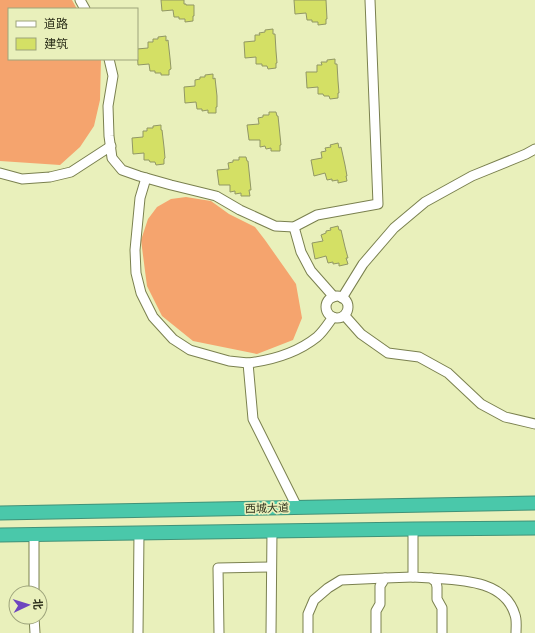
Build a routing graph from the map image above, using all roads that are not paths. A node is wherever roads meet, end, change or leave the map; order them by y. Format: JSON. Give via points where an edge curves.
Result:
{"nodes":[{"id":1,"x":370,"y":0,"type":"edge"},
{"id":2,"x":109,"y":60,"type":"edge"},
{"id":3,"x":111,"y":146,"type":"junction"},
{"id":4,"x":535,"y":149,"type":"edge"},
{"id":5,"x":0,"y":173,"type":"edge"},
{"id":6,"x":146,"y":178,"type":"junction"},
{"id":7,"x":294,"y":227,"type":"junction"},
{"id":8,"x":338,"y":297,"type":"junction"},
{"id":9,"x":344,"y":316,"type":"junction"},
{"id":10,"x":332,"y":317,"type":"junction"},
{"id":11,"x":248,"y":364,"type":"junction"},
{"id":12,"x":535,"y":424,"type":"edge"},
{"id":13,"x":535,"y":503,"type":"edge"},
{"id":14,"x":297,"y":507,"type":"junction"},
{"id":15,"x":0,"y":513,"type":"edge"},
{"id":16,"x":535,"y":528,"type":"edge"},
{"id":17,"x":413,"y":529,"type":"junction"},
{"id":18,"x":272,"y":531,"type":"junction"},
{"id":19,"x":140,"y":533,"type":"junction"},
{"id":20,"x":34,"y":534,"type":"junction"},
{"id":21,"x":0,"y":535,"type":"edge"},
{"id":22,"x":271,"y":567,"type":"junction"},
{"id":23,"x":413,"y":577,"type":"junction"},
{"id":24,"x":385,"y":578,"type":"junction"},
{"id":25,"x":431,"y":578,"type":"junction"},
{"id":26,"x":34,"y":585,"type":"edge"},
{"id":27,"x":138,"y":633,"type":"edge"},
{"id":28,"x":219,"y":633,"type":"edge"},
{"id":29,"x":271,"y":633,"type":"edge"},
{"id":30,"x":308,"y":633,"type":"edge"},
{"id":31,"x":376,"y":633,"type":"edge"},
{"id":32,"x":442,"y":633,"type":"edge"},
{"id":33,"x":516,"y":633,"type":"edge"}],
"edges":[{"from":1,"to":7,"type":"street","via":[[378,204],[317,215]]},
{"from":2,"to":3,"type":"street","via":[[113,76],[108,106]]},
{"from":3,"to":5,"type":"street","via":[[71,172],[22,179]]},
{"from":3,"to":6,"type":"street","via":[[112,158],[122,170]]},
{"from":4,"to":8,"type":"street","via":[[472,176],[425,202],[394,228]]},
{"from":6,"to":7,"type":"street","via":[[216,196],[275,226]]},
{"from":6,"to":11,"type":"street","via":[[140,198],[135,250],[136,273],[141,293],[153,317],[174,339],[190,350]]},
{"from":7,"to":8,"type":"street","via":[[310,271]]},
{"from":8,"to":9,"type":"street","via":[[348,304]]},
{"from":8,"to":10,"type":"street","via":[[330,299],[326,307]]},
{"from":9,"to":10,"type":"street"},
{"from":9,"to":12,"type":"street","via":[[361,334],[388,353],[419,357],[448,373],[481,404],[505,417]]},
{"from":10,"to":11,"type":"street","via":[[318,336],[294,351]]},
{"from":11,"to":14,"type":"street","via":[[253,419]]},
{"from":13,"to":14,"type":"highway","name":"西城大道"},
{"from":14,"to":15,"type":"highway","name":"西城大道"},
{"from":16,"to":17,"type":"highway","name":"西城大道"},
{"from":17,"to":18,"type":"highway","name":"西城大道"},
{"from":17,"to":23,"type":"street"},
{"from":18,"to":19,"type":"highway","name":"西城大道"},
{"from":18,"to":22,"type":"street"},
{"from":19,"to":20,"type":"highway","name":"西城大道"},
{"from":19,"to":27,"type":"street"},
{"from":20,"to":21,"type":"highway","name":"西城大道"},
{"from":20,"to":26,"type":"street"},
{"from":22,"to":28,"type":"street","via":[[218,568]]},
{"from":22,"to":29,"type":"street"},
{"from":23,"to":24,"type":"street"},
{"from":23,"to":25,"type":"street"},
{"from":24,"to":30,"type":"street","via":[[341,580],[328,588],[314,600],[308,614]]},
{"from":24,"to":31,"type":"street","via":[[380,586]]},
{"from":25,"to":32,"type":"street","via":[[436,582],[437,599],[442,608]]},
{"from":25,"to":33,"type":"street","via":[[464,580],[502,593],[516,616]]}]}
